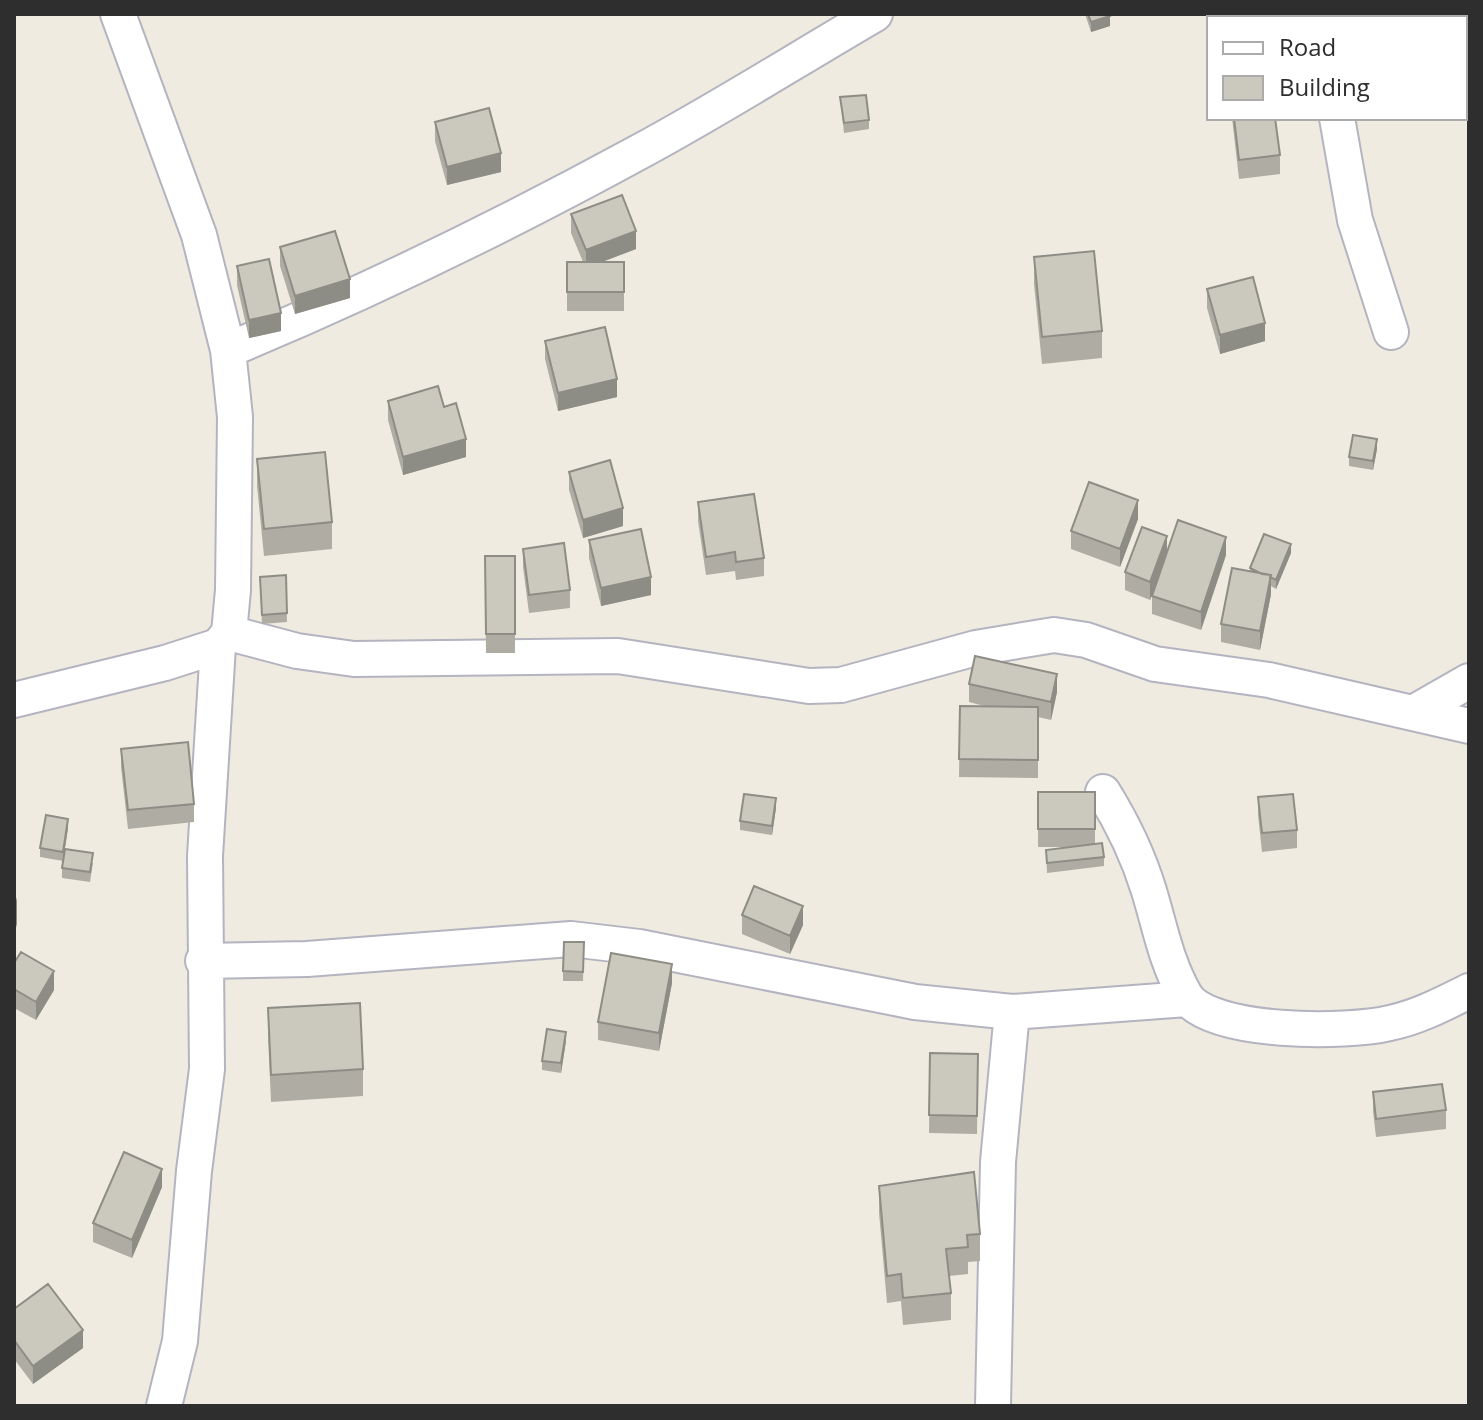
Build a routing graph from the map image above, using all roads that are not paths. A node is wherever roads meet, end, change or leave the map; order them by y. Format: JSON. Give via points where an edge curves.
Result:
{"nodes":[{"id":1,"x":118,"y":14,"type":"edge"},
{"id":2,"x":875,"y":14,"type":"edge"},
{"id":3,"x":1337,"y":120,"type":"edge"},
{"id":4,"x":1391,"y":332,"type":"dead end"},
{"id":5,"x":228,"y":350,"type":"junction"},
{"id":6,"x":224,"y":639,"type":"junction"},
{"id":7,"x":1469,"y":681,"type":"edge"},
{"id":8,"x":14,"y":700,"type":"edge"},
{"id":9,"x":1413,"y":713,"type":"junction"},
{"id":10,"x":1469,"y":726,"type":"edge"},
{"id":11,"x":1103,"y":792,"type":"dead end"},
{"id":12,"x":203,"y":961,"type":"junction"},
{"id":13,"x":1469,"y":991,"type":"edge"},
{"id":14,"x":1187,"y":999,"type":"junction"},
{"id":15,"x":1012,"y":1012,"type":"junction"},
{"id":16,"x":164,"y":1406,"type":"edge"},
{"id":17,"x":993,"y":1406,"type":"edge"}],
"edges":[{"from":1,"to":5,"type":"street","via":[[199,235]]},
{"from":2,"to":5,"type":"street","via":[[640,152],[484,234]]},
{"from":3,"to":4,"type":"street","via":[[1355,220]]},
{"from":5,"to":6,"type":"street","via":[[235,417],[233,590]]},
{"from":6,"to":8,"type":"street","via":[[165,663]]},
{"from":6,"to":9,"type":"street","via":[[354,659],[618,656],[809,686],[841,685],[976,648],[1054,635],[1086,640],[1155,664],[1269,680]]},
{"from":6,"to":12,"type":"street","via":[[205,841]]},
{"from":7,"to":9,"type":"street"},
{"from":9,"to":10,"type":"street"},
{"from":11,"to":14,"type":"street","via":[[1126,829],[1166,956]]},
{"from":12,"to":15,"type":"street","via":[[307,959],[571,939],[639,947],[915,1002]]},
{"from":12,"to":16,"type":"street","via":[[207,1069],[180,1341]]},
{"from":13,"to":14,"type":"street","via":[[1387,1024],[1292,1030],[1227,1018]]},
{"from":14,"to":15,"type":"street"},
{"from":15,"to":17,"type":"street","via":[[998,1162]]}]}
